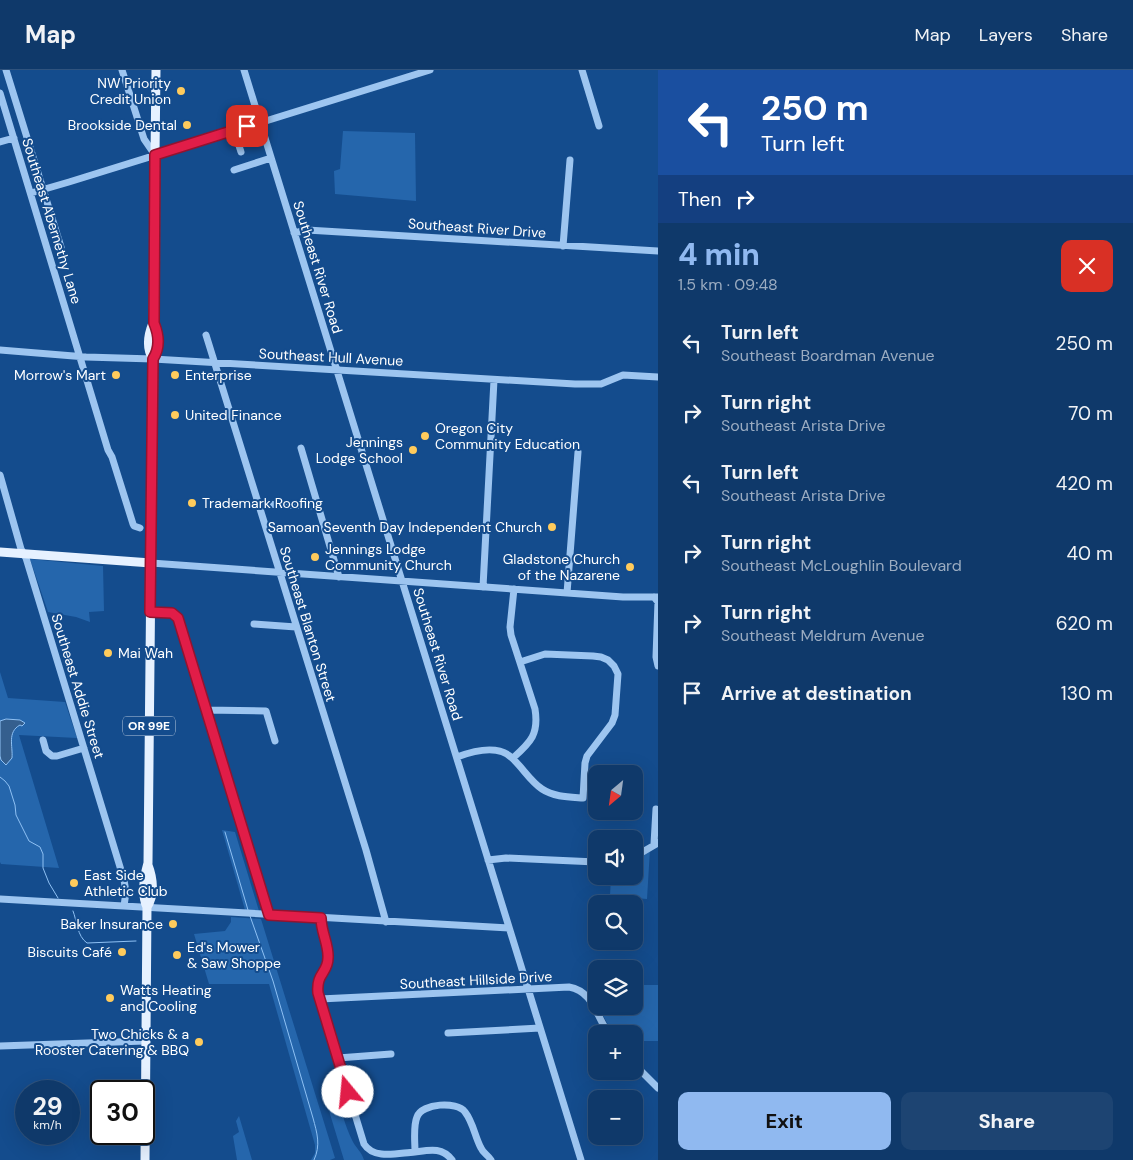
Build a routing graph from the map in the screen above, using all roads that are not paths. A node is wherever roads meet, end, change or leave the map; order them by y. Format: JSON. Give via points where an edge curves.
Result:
{"nodes":[{"id":1,"x":6,"y":70,"type":"edge"},
{"id":2,"x":122,"y":70,"type":"edge"},
{"id":3,"x":156,"y":70,"type":"edge"},
{"id":4,"x":244,"y":70,"type":"edge"},
{"id":5,"x":430,"y":70,"type":"edge"},
{"id":6,"x":582,"y":70,"type":"edge"},
{"id":7,"x":0,"y":93,"type":"edge"},
{"id":8,"x":260,"y":122,"type":"junction"},
{"id":9,"x":600,"y":126,"type":"dead end"},
{"id":10,"x":234,"y":130,"type":"junction"},
{"id":11,"x":14,"y":138,"type":"junction"},
{"id":12,"x":0,"y":142,"type":"edge"},
{"id":13,"x":241,"y":152,"type":"dead end"},
{"id":14,"x":155,"y":155,"type":"junction"},
{"id":15,"x":271,"y":158,"type":"junction"},
{"id":16,"x":570,"y":160,"type":"dead end"},
{"id":17,"x":234,"y":170,"type":"dead end"},
{"id":18,"x":43,"y":190,"type":"junction"},
{"id":19,"x":31,"y":193,"type":"junction"},
{"id":20,"x":294,"y":233,"type":"junction"},
{"id":21,"x":563,"y":246,"type":"junction"},
{"id":22,"x":61,"y":247,"type":"dead end"},
{"id":23,"x":658,"y":251,"type":"edge"},
{"id":24,"x":206,"y":335,"type":"dead end"},
{"id":25,"x":0,"y":350,"type":"edge"},
{"id":26,"x":79,"y":357,"type":"junction"},
{"id":27,"x":153,"y":359,"type":"junction"},
{"id":28,"x":215,"y":363,"type":"junction"},
{"id":29,"x":337,"y":370,"type":"junction"},
{"id":30,"x":658,"y":377,"type":"edge"},
{"id":31,"x":494,"y":380,"type":"junction"},
{"id":32,"x":301,"y":448,"type":"dead end"},
{"id":33,"x":578,"y":452,"type":"dead end"},
{"id":34,"x":0,"y":475,"type":"edge"},
{"id":35,"x":0,"y":503,"type":"edge"},
{"id":36,"x":9,"y":504,"type":"junction"},
{"id":37,"x":259,"y":504,"type":"junction"},
{"id":38,"x":318,"y":506,"type":"junction"},
{"id":39,"x":140,"y":528,"type":"dead end"},
{"id":40,"x":0,"y":552,"type":"edge"},
{"id":41,"x":24,"y":554,"type":"junction"},
{"id":42,"x":151,"y":563,"type":"junction"},
{"id":43,"x":278,"y":572,"type":"junction"},
{"id":44,"x":339,"y":577,"type":"junction"},
{"id":45,"x":402,"y":581,"type":"junction"},
{"id":46,"x":483,"y":587,"type":"junction"},
{"id":47,"x":514,"y":590,"type":"junction"},
{"id":48,"x":567,"y":593,"type":"junction"},
{"id":49,"x":656,"y":597,"type":"edge"},
{"id":50,"x":150,"y":612,"type":"junction"},
{"id":51,"x":254,"y":624,"type":"dead end"},
{"id":52,"x":296,"y":627,"type":"junction"},
{"id":53,"x":520,"y":662,"type":"junction"},
{"id":54,"x":658,"y":666,"type":"edge"},
{"id":55,"x":205,"y":710,"type":"junction"},
{"id":56,"x":43,"y":740,"type":"dead end"},
{"id":57,"x":275,"y":741,"type":"dead end"},
{"id":58,"x":84,"y":748,"type":"junction"},
{"id":59,"x":457,"y":757,"type":"junction"},
{"id":60,"x":513,"y":758,"type":"junction"},
{"id":61,"x":656,"y":809,"type":"dead end"},
{"id":62,"x":656,"y":844,"type":"edge"},
{"id":63,"x":643,"y":852,"type":"edge"},
{"id":64,"x":488,"y":860,"type":"junction"},
{"id":65,"x":588,"y":862,"type":"edge"},
{"id":66,"x":0,"y":899,"type":"edge"},
{"id":67,"x":124,"y":906,"type":"junction"},
{"id":68,"x":147,"y":907,"type":"junction"},
{"id":69,"x":269,"y":915,"type":"junction"},
{"id":70,"x":321,"y":918,"type":"junction"},
{"id":71,"x":386,"y":922,"type":"junction"},
{"id":72,"x":509,"y":928,"type":"junction"},
{"id":73,"x":528,"y":990,"type":"junction"},
{"id":74,"x":320,"y":1000,"type":"junction"},
{"id":75,"x":604,"y":1025,"type":"edge"},
{"id":76,"x":540,"y":1028,"type":"junction"},
{"id":77,"x":448,"y":1033,"type":"dead end"},
{"id":78,"x":146,"y":1041,"type":"junction"},
{"id":79,"x":0,"y":1046,"type":"edge"},
{"id":80,"x":390,"y":1054,"type":"dead end"},
{"id":81,"x":338,"y":1058,"type":"junction"},
{"id":82,"x":643,"y":1073,"type":"edge"},
{"id":83,"x":658,"y":1088,"type":"edge"},
{"id":84,"x":415,"y":1152,"type":"junction"},
{"id":85,"x":145,"y":1160,"type":"edge"},
{"id":86,"x":452,"y":1160,"type":"edge"},
{"id":87,"x":491,"y":1160,"type":"edge"},
{"id":88,"x":581,"y":1160,"type":"edge"}],
"edges":[{"from":1,"to":18,"type":"street"},
{"from":2,"to":14,"type":"street","via":[[144,139]]},
{"from":3,"to":14,"type":"main road","number":"OR 99E"},
{"from":4,"to":8,"type":"street","name":"Southeast River Road"},
{"from":5,"to":8,"type":"street"},
{"from":6,"to":9,"type":"street"},
{"from":7,"to":11,"type":"street","name":"Southeast Abernethy Lane"},
{"from":8,"to":10,"type":"street"},
{"from":8,"to":15,"type":"street","name":"Southeast River Road"},
{"from":10,"to":13,"type":"street"},
{"from":10,"to":14,"type":"street"},
{"from":11,"to":12,"type":"street"},
{"from":11,"to":19,"type":"street","name":"Southeast Abernethy Lane"},
{"from":14,"to":18,"type":"street"},
{"from":14,"to":27,"type":"main road","number":"OR 99E","via":[[154,323],[158,332],[158,352]]},
{"from":15,"to":17,"type":"street"},
{"from":15,"to":20,"type":"street","name":"Southeast River Road"},
{"from":16,"to":21,"type":"street"},
{"from":18,"to":19,"type":"street"},
{"from":18,"to":22,"type":"street"},
{"from":19,"to":26,"type":"street","name":"Southeast Abernethy Lane"},
{"from":20,"to":21,"type":"street","name":"Southeast River Drive","via":[[306,230]]},
{"from":20,"to":29,"type":"street","name":"Southeast River Road"},
{"from":21,"to":23,"type":"street","name":"Southeast River Drive"},
{"from":24,"to":28,"type":"street","name":"Southeast Blanton Street"},
{"from":25,"to":26,"type":"street","name":"Southeast Hull Avenue"},
{"from":26,"to":27,"type":"street","name":"Southeast Hull Avenue"},
{"from":26,"to":39,"type":"street","name":"Southeast Abernethy Lane","via":[[133,524]]},
{"from":27,"to":28,"type":"street","name":"Southeast Hull Avenue"},
{"from":27,"to":42,"type":"main road","number":"OR 99E"},
{"from":28,"to":29,"type":"street","name":"Southeast Hull Avenue"},
{"from":28,"to":37,"type":"street","name":"Southeast Blanton Street"},
{"from":29,"to":31,"type":"street","name":"Southeast Hull Avenue"},
{"from":29,"to":45,"type":"street","name":"Southeast River Road"},
{"from":30,"to":31,"type":"street","name":"Southeast Hull Avenue","via":[[623,375],[596,385]]},
{"from":31,"to":46,"type":"street"},
{"from":32,"to":38,"type":"street"},
{"from":33,"to":48,"type":"street"},
{"from":34,"to":36,"type":"street","name":"Southeast Addie Street"},
{"from":35,"to":36,"type":"street"},
{"from":36,"to":41,"type":"street","name":"Southeast Addie Street"},
{"from":37,"to":38,"type":"street"},
{"from":37,"to":43,"type":"street","name":"Southeast Blanton Street"},
{"from":38,"to":44,"type":"street"},
{"from":40,"to":41,"type":"main road"},
{"from":41,"to":42,"type":"main road"},
{"from":41,"to":58,"type":"street","name":"Southeast Addie Street"},
{"from":42,"to":43,"type":"street"},
{"from":42,"to":50,"type":"main road","number":"OR 99E"},
{"from":43,"to":44,"type":"street"},
{"from":43,"to":52,"type":"street","name":"Southeast Blanton Street"},
{"from":44,"to":45,"type":"street"},
{"from":45,"to":46,"type":"street"},
{"from":45,"to":59,"type":"street","name":"Southeast River Road"},
{"from":46,"to":47,"type":"street"},
{"from":47,"to":48,"type":"street"},
{"from":47,"to":53,"type":"street","via":[[510,627]]},
{"from":48,"to":49,"type":"street"},
{"from":49,"to":54,"type":"street"},
{"from":50,"to":55,"type":"street","via":[[168,612],[176,616]]},
{"from":50,"to":68,"type":"main road","number":"OR 99E","via":[[148,863],[144,876]]},
{"from":51,"to":52,"type":"street"},
{"from":52,"to":71,"type":"street","name":"Southeast Blanton Street"},
{"from":53,"to":60,"type":"street","via":[[537,720],[529,742]]},
{"from":53,"to":60,"type":"street","via":[[553,653],[601,657],[614,666],[618,674],[616,706],[614,719],[587,756],[583,798],[559,796],[541,789]]},
{"from":55,"to":57,"type":"street","via":[[266,711]]},
{"from":55,"to":69,"type":"street"},
{"from":56,"to":58,"type":"street","via":[[46,751],[52,756]]},
{"from":58,"to":67,"type":"street","name":"Southeast Addie Street","via":[[126,887]]},
{"from":59,"to":60,"type":"street","via":[[475,750],[493,750]]},
{"from":59,"to":64,"type":"street","name":"Southeast River Road"},
{"from":61,"to":62,"type":"street"},
{"from":62,"to":63,"type":"street"},
{"from":64,"to":65,"type":"street"},
{"from":64,"to":72,"type":"street","name":"Southeast River Road"},
{"from":66,"to":67,"type":"street"},
{"from":67,"to":68,"type":"street"},
{"from":68,"to":69,"type":"street"},
{"from":68,"to":78,"type":"main road","number":"OR 99E"},
{"from":69,"to":70,"type":"street"},
{"from":70,"to":71,"type":"street"},
{"from":70,"to":74,"type":"street","via":[[329,957],[317,984]]},
{"from":71,"to":72,"type":"street"},
{"from":72,"to":73,"type":"street","name":"Southeast River Road"},
{"from":73,"to":74,"type":"street","name":"Southeast Hillside Drive"},
{"from":73,"to":75,"type":"street","name":"Southeast Hillside Drive","via":[[569,987],[583,992]]},
{"from":73,"to":76,"type":"street","name":"Southeast River Road"},
{"from":74,"to":81,"type":"street"},
{"from":76,"to":77,"type":"street"},
{"from":76,"to":88,"type":"street","name":"Southeast River Road"},
{"from":78,"to":79,"type":"street"},
{"from":78,"to":85,"type":"main road","number":"OR 99E"},
{"from":80,"to":81,"type":"street"},
{"from":81,"to":84,"type":"street","via":[[367,1149],[379,1155]]},
{"from":82,"to":83,"type":"street"},
{"from":84,"to":86,"type":"street","via":[[443,1151]]},
{"from":84,"to":87,"type":"street","via":[[415,1122],[419,1113],[427,1107],[451,1105],[466,1113],[480,1147]]}]}
